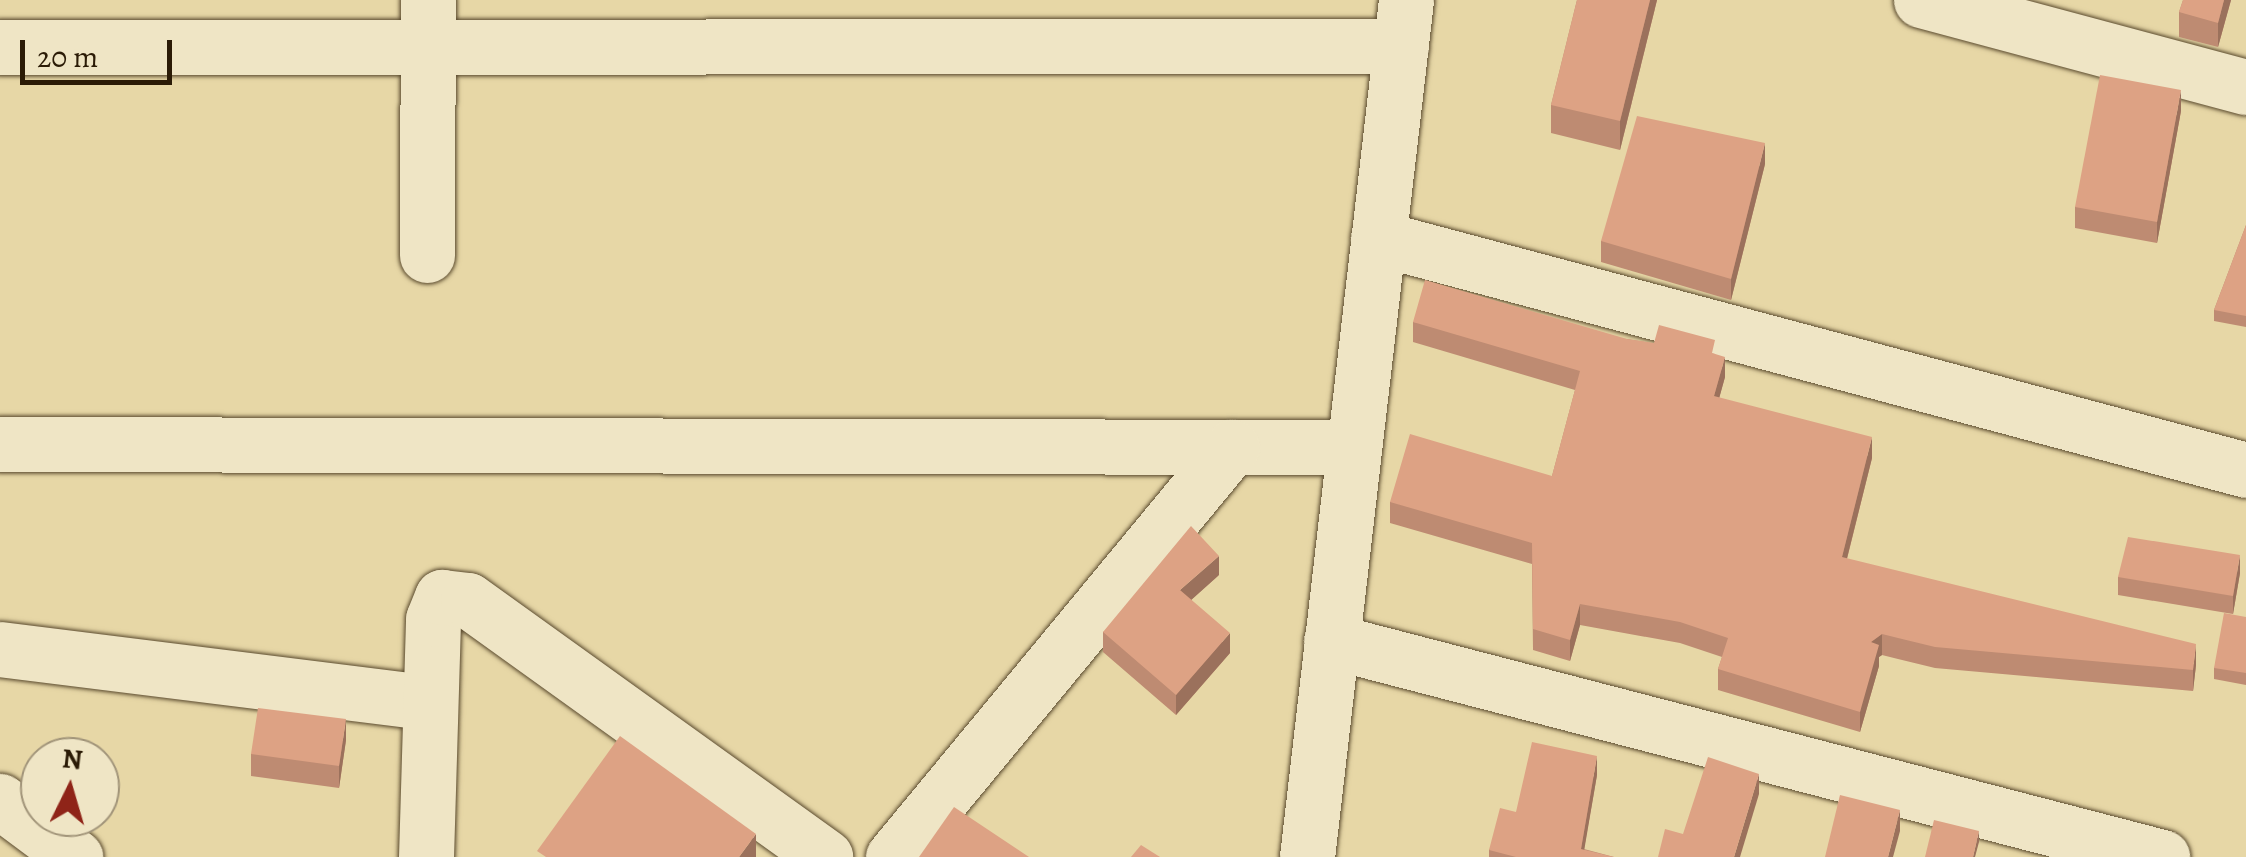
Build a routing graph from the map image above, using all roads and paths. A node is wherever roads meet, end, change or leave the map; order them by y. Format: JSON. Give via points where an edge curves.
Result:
{"nodes":[{"id":1,"x":1920,"y":0,"type":"edge"},
{"id":2,"x":427,"y":23,"type":"edge"},
{"id":3,"x":1403,"y":23,"type":"edge"},
{"id":4,"x":0,"y":47,"type":"edge"},
{"id":5,"x":2246,"y":87,"type":"edge"},
{"id":6,"x":1378,"y":238,"type":"junction"},
{"id":7,"x":426,"y":255,"type":"dead end"},
{"id":8,"x":0,"y":444,"type":"edge"},
{"id":9,"x":1232,"y":447,"type":"junction"},
{"id":10,"x":1354,"y":447,"type":"junction"},
{"id":11,"x":2246,"y":470,"type":"edge"},
{"id":12,"x":1331,"y":642,"type":"junction"},
{"id":13,"x":0,"y":649,"type":"edge"},
{"id":14,"x":428,"y":702,"type":"junction"},
{"id":15,"x":0,"y":801,"type":"edge"},
{"id":16,"x":74,"y":857,"type":"edge"},
{"id":17,"x":426,"y":857,"type":"edge"},
{"id":18,"x":824,"y":857,"type":"edge"},
{"id":19,"x":893,"y":857,"type":"edge"},
{"id":20,"x":1307,"y":857,"type":"edge"},
{"id":21,"x":2162,"y":857,"type":"edge"}],
"edges":[{"from":1,"to":5,"type":"street"},
{"from":2,"to":3,"type":"street"},
{"from":2,"to":4,"type":"street"},
{"from":2,"to":7,"type":"street"},
{"from":3,"to":6,"type":"street"},
{"from":6,"to":10,"type":"street"},
{"from":6,"to":11,"type":"street"},
{"from":8,"to":9,"type":"street"},
{"from":9,"to":10,"type":"street"},
{"from":9,"to":19,"type":"street"},
{"from":10,"to":12,"type":"street"},
{"from":12,"to":20,"type":"street"},
{"from":12,"to":21,"type":"street"},
{"from":13,"to":14,"type":"street"},
{"from":14,"to":17,"type":"street"},
{"from":14,"to":18,"type":"street","via":[[433,618],[442,596],[468,600]]},
{"from":15,"to":16,"type":"street"}]}
